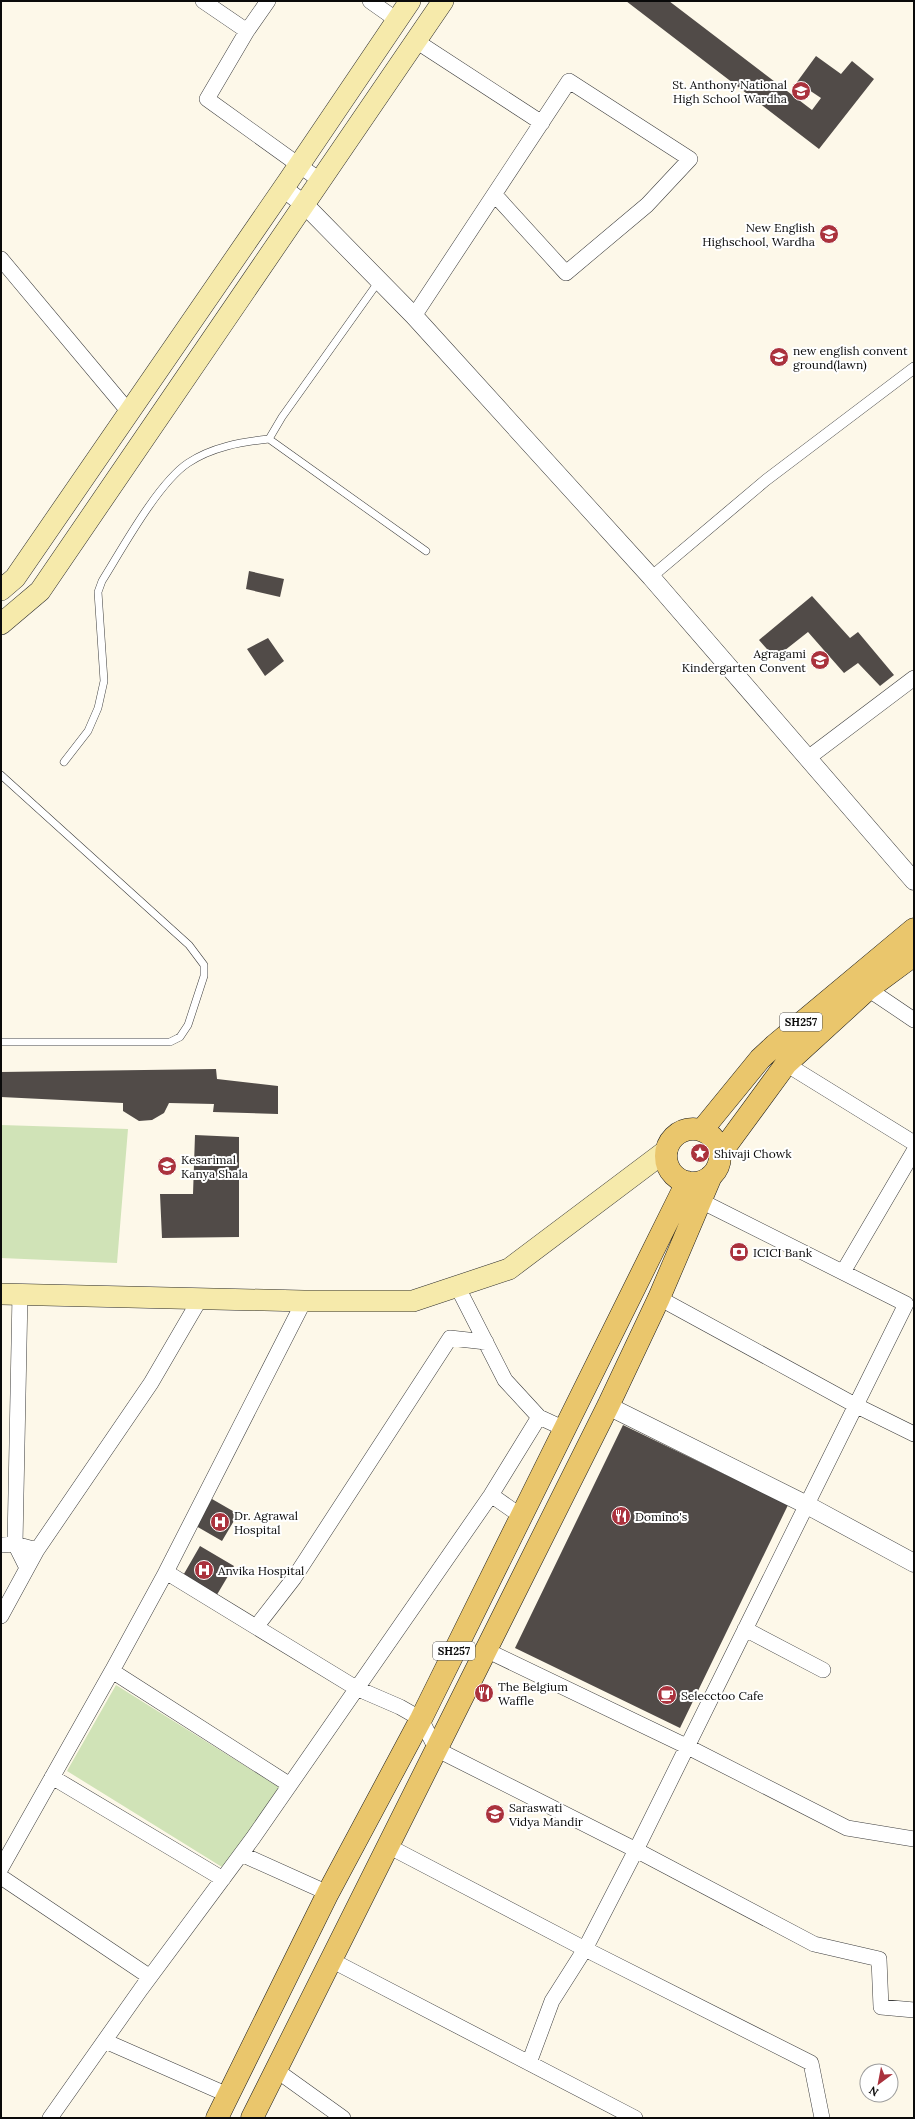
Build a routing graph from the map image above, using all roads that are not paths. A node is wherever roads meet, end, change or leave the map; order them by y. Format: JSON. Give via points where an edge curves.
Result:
{"nodes":[{"id":1,"x":202,"y":1,"type":"edge"},
{"id":2,"x":268,"y":1,"type":"edge"},
{"id":3,"x":370,"y":1,"type":"edge"},
{"id":4,"x":410,"y":1,"type":"edge"},
{"id":5,"x":443,"y":1,"type":"edge"},
{"id":6,"x":397,"y":20,"type":"junction"},
{"id":7,"x":246,"y":31,"type":"junction"},
{"id":8,"x":416,"y":41,"type":"junction"},
{"id":9,"x":542,"y":124,"type":"junction"},
{"id":10,"x":299,"y":165,"type":"junction"},
{"id":11,"x":321,"y":181,"type":"junction"},
{"id":12,"x":284,"y":188,"type":"junction"},
{"id":13,"x":495,"y":195,"type":"junction"},
{"id":14,"x":305,"y":205,"type":"junction"},
{"id":15,"x":1,"y":259,"type":"edge"},
{"id":16,"x":379,"y":280,"type":"junction"},
{"id":17,"x":414,"y":316,"type":"junction"},
{"id":18,"x":914,"y":368,"type":"edge"},
{"id":19,"x":129,"y":412,"type":"junction"},
{"id":20,"x":269,"y":439,"type":"junction"},
{"id":21,"x":426,"y":551,"type":"dead end"},
{"id":22,"x":651,"y":577,"type":"junction"},
{"id":23,"x":1,"y":590,"type":"edge"},
{"id":24,"x":1,"y":624,"type":"edge"},
{"id":25,"x":914,"y":678,"type":"edge"},
{"id":26,"x":808,"y":758,"type":"junction"},
{"id":27,"x":64,"y":762,"type":"dead end"},
{"id":28,"x":1,"y":775,"type":"edge"},
{"id":29,"x":914,"y":881,"type":"edge"},
{"id":30,"x":914,"y":929,"type":"edge"},
{"id":31,"x":914,"y":955,"type":"edge"},
{"id":32,"x":868,"y":989,"type":"junction"},
{"id":33,"x":914,"y":1020,"type":"edge"},
{"id":34,"x":1,"y":1042,"type":"edge"},
{"id":35,"x":786,"y":1064,"type":"junction"},
{"id":36,"x":702,"y":1130,"type":"junction"},
{"id":37,"x":914,"y":1144,"type":"edge"},
{"id":38,"x":914,"y":1151,"type":"edge"},
{"id":39,"x":720,"y":1154,"type":"junction"},
{"id":40,"x":660,"y":1155,"type":"junction"},
{"id":41,"x":687,"y":1194,"type":"junction"},
{"id":42,"x":843,"y":1272,"type":"junction"},
{"id":43,"x":457,"y":1286,"type":"junction"},
{"id":44,"x":11,"y":1294,"type":"edge"},
{"id":45,"x":659,"y":1298,"type":"junction"},
{"id":46,"x":200,"y":1299,"type":"junction"},
{"id":47,"x":304,"y":1301,"type":"junction"},
{"id":48,"x":910,"y":1304,"type":"edge"},
{"id":49,"x":486,"y":1342,"type":"junction"},
{"id":50,"x":855,"y":1405,"type":"junction"},
{"id":51,"x":608,"y":1406,"type":"junction"},
{"id":52,"x":540,"y":1417,"type":"junction"},
{"id":53,"x":565,"y":1428,"type":"junction"},
{"id":54,"x":914,"y":1434,"type":"edge"},
{"id":55,"x":491,"y":1495,"type":"junction"},
{"id":56,"x":807,"y":1505,"type":"junction"},
{"id":57,"x":521,"y":1516,"type":"junction"},
{"id":58,"x":8,"y":1545,"type":"edge"},
{"id":59,"x":37,"y":1550,"type":"junction"},
{"id":60,"x":914,"y":1563,"type":"edge"},
{"id":61,"x":27,"y":1568,"type":"junction"},
{"id":62,"x":166,"y":1572,"type":"junction"},
{"id":63,"x":1,"y":1616,"type":"edge"},
{"id":64,"x":256,"y":1627,"type":"junction"},
{"id":65,"x":745,"y":1629,"type":"junction"},
{"id":66,"x":486,"y":1650,"type":"junction"},
{"id":67,"x":823,"y":1670,"type":"dead end"},
{"id":68,"x":112,"y":1671,"type":"junction"},
{"id":69,"x":356,"y":1688,"type":"junction"},
{"id":70,"x":421,"y":1719,"type":"junction"},
{"id":71,"x":686,"y":1746,"type":"junction"},
{"id":72,"x":436,"y":1749,"type":"junction"},
{"id":73,"x":52,"y":1777,"type":"junction"},
{"id":74,"x":290,"y":1785,"type":"junction"},
{"id":75,"x":914,"y":1839,"type":"edge"},
{"id":76,"x":388,"y":1846,"type":"junction"},
{"id":77,"x":636,"y":1850,"type":"junction"},
{"id":78,"x":241,"y":1854,"type":"junction"},
{"id":79,"x":1,"y":1868,"type":"edge"},
{"id":80,"x":1,"y":1877,"type":"edge"},
{"id":81,"x":223,"y":1879,"type":"junction"},
{"id":82,"x":328,"y":1893,"type":"junction"},
{"id":83,"x":585,"y":1949,"type":"junction"},
{"id":84,"x":331,"y":1960,"type":"junction"},
{"id":85,"x":150,"y":1977,"type":"junction"},
{"id":86,"x":914,"y":2010,"type":"edge"},
{"id":87,"x":105,"y":2041,"type":"junction"},
{"id":88,"x":528,"y":2063,"type":"junction"},
{"id":89,"x":276,"y":2070,"type":"junction"},
{"id":90,"x":228,"y":2096,"type":"junction"},
{"id":91,"x":50,"y":2118,"type":"edge"},
{"id":92,"x":217,"y":2118,"type":"edge"},
{"id":93,"x":252,"y":2118,"type":"edge"},
{"id":94,"x":343,"y":2118,"type":"edge"},
{"id":95,"x":635,"y":2118,"type":"edge"},
{"id":96,"x":822,"y":2118,"type":"edge"}],
"edges":[{"from":1,"to":7,"type":"street"},
{"from":2,"to":7,"type":"street"},
{"from":3,"to":6,"type":"street"},
{"from":4,"to":6,"type":"main road"},
{"from":5,"to":8,"type":"main road"},
{"from":6,"to":10,"type":"main road"},
{"from":7,"to":10,"type":"street","via":[[207,99]]},
{"from":8,"to":9,"type":"street"},
{"from":8,"to":11,"type":"main road"},
{"from":9,"to":13,"type":"street"},
{"from":9,"to":13,"type":"street","via":[[568,81],[690,159],[647,205],[566,273]]},
{"from":10,"to":11,"type":"street"},
{"from":10,"to":12,"type":"main road"},
{"from":11,"to":14,"type":"main road"},
{"from":12,"to":14,"type":"street"},
{"from":12,"to":19,"type":"main road"},
{"from":13,"to":17,"type":"street"},
{"from":14,"to":16,"type":"street"},
{"from":14,"to":24,"type":"main road","via":[[40,591]]},
{"from":15,"to":19,"type":"street"},
{"from":16,"to":17,"type":"street"},
{"from":16,"to":20,"type":"lane"},
{"from":17,"to":22,"type":"street"},
{"from":18,"to":22,"type":"street","via":[[766,480]]},
{"from":19,"to":23,"type":"main road","via":[[15,578]]},
{"from":20,"to":21,"type":"lane"},
{"from":20,"to":27,"type":"lane","via":[[229,444],[189,462],[166,484],[142,517],[102,581],[98,592],[104,681],[98,708],[88,731]]},
{"from":22,"to":26,"type":"street"},
{"from":25,"to":26,"type":"street"},
{"from":26,"to":29,"type":"street"},
{"from":28,"to":34,"type":"lane","via":[[189,945],[204,965],[204,976],[188,1025],[180,1037],[170,1042]]},
{"from":30,"to":36,"type":"main road","number":"SH257","via":[[760,1059]]},
{"from":31,"to":32,"type":"main road","number":"SH257"},
{"from":32,"to":33,"type":"street"},
{"from":32,"to":35,"type":"main road","number":"SH257"},
{"from":35,"to":37,"type":"street"},
{"from":35,"to":39,"type":"main road","number":"SH257"},
{"from":36,"to":39,"type":"main road","via":[[714,1138]]},
{"from":36,"to":40,"type":"main road","via":[[682,1131]]},
{"from":38,"to":42,"type":"street"},
{"from":39,"to":41,"type":"main road","number":"SH257","via":[[720,1162],[711,1176]]},
{"from":40,"to":41,"type":"main road","via":[[666,1173]]},
{"from":40,"to":43,"type":"main road","via":[[509,1269]]},
{"from":41,"to":42,"type":"street"},
{"from":41,"to":45,"type":"main road","number":"SH257"},
{"from":41,"to":53,"type":"main road","number":"SH257"},
{"from":42,"to":48,"type":"street"},
{"from":43,"to":47,"type":"main road","via":[[413,1301]]},
{"from":43,"to":49,"type":"street"},
{"from":44,"to":46,"type":"main road"},
{"from":44,"to":58,"type":"street"},
{"from":45,"to":50,"type":"street"},
{"from":45,"to":51,"type":"main road","number":"SH257"},
{"from":46,"to":47,"type":"main road"},
{"from":46,"to":59,"type":"street","via":[[151,1383]]},
{"from":47,"to":62,"type":"street"},
{"from":48,"to":50,"type":"street"},
{"from":49,"to":52,"type":"street","via":[[505,1380]]},
{"from":49,"to":64,"type":"street","via":[[450,1338],[294,1578]]},
{"from":50,"to":54,"type":"street"},
{"from":50,"to":56,"type":"street"},
{"from":51,"to":56,"type":"street"},
{"from":51,"to":66,"type":"main road","number":"SH257"},
{"from":52,"to":53,"type":"street"},
{"from":52,"to":55,"type":"street"},
{"from":53,"to":57,"type":"main road","number":"SH257"},
{"from":55,"to":57,"type":"street"},
{"from":55,"to":69,"type":"street"},
{"from":56,"to":60,"type":"street"},
{"from":56,"to":65,"type":"street"},
{"from":57,"to":70,"type":"main road","number":"SH257"},
{"from":58,"to":59,"type":"street"},
{"from":58,"to":61,"type":"street"},
{"from":59,"to":61,"type":"street"},
{"from":61,"to":63,"type":"street"},
{"from":62,"to":64,"type":"street"},
{"from":62,"to":68,"type":"street"},
{"from":64,"to":69,"type":"street"},
{"from":65,"to":67,"type":"street"},
{"from":65,"to":71,"type":"street"},
{"from":66,"to":71,"type":"street"},
{"from":66,"to":72,"type":"main road","number":"SH257"},
{"from":68,"to":73,"type":"street"},
{"from":68,"to":74,"type":"street"},
{"from":69,"to":70,"type":"street"},
{"from":69,"to":74,"type":"street"},
{"from":70,"to":72,"type":"street"},
{"from":70,"to":82,"type":"main road","number":"SH257"},
{"from":71,"to":75,"type":"street","via":[[847,1828]]},
{"from":71,"to":77,"type":"street"},
{"from":72,"to":76,"type":"main road","number":"SH257"},
{"from":72,"to":77,"type":"street"},
{"from":73,"to":79,"type":"street"},
{"from":73,"to":81,"type":"street"},
{"from":74,"to":78,"type":"street"},
{"from":76,"to":83,"type":"street"},
{"from":76,"to":84,"type":"main road","number":"SH257"},
{"from":77,"to":83,"type":"street"},
{"from":77,"to":86,"type":"street","via":[[814,1944],[879,1959],[881,2007]]},
{"from":78,"to":81,"type":"street"},
{"from":78,"to":82,"type":"street"},
{"from":80,"to":85,"type":"street"},
{"from":81,"to":85,"type":"street"},
{"from":82,"to":90,"type":"main road","number":"SH257"},
{"from":83,"to":88,"type":"street","via":[[552,2001]]},
{"from":83,"to":96,"type":"street","via":[[811,2063]]},
{"from":84,"to":88,"type":"street"},
{"from":84,"to":89,"type":"main road","number":"SH257"},
{"from":85,"to":87,"type":"street"},
{"from":87,"to":90,"type":"street"},
{"from":87,"to":91,"type":"street"},
{"from":88,"to":95,"type":"street"},
{"from":89,"to":93,"type":"main road","number":"SH257"},
{"from":89,"to":94,"type":"street"},
{"from":90,"to":92,"type":"main road","number":"SH257"}]}
